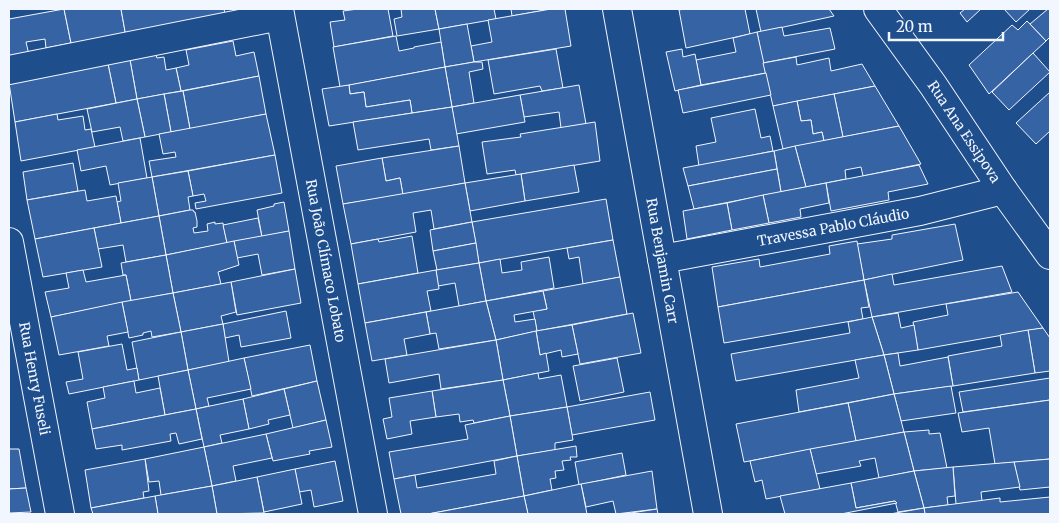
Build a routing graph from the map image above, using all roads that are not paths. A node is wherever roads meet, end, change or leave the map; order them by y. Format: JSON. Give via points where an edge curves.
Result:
{"nodes":[{"id":1,"x":617,"y":9,"type":"edge"},
{"id":2,"x":878,"y":9,"type":"edge"},
{"id":3,"x":280,"y":12,"type":"edge"},
{"id":4,"x":9,"y":70,"type":"edge"},
{"id":5,"x":1002,"y":190,"type":"junction"},
{"id":6,"x":9,"y":242,"type":"edge"},
{"id":7,"x":1050,"y":255,"type":"edge"},
{"id":8,"x":662,"y":259,"type":"junction"},
{"id":9,"x":60,"y":514,"type":"edge"},
{"id":10,"x":373,"y":514,"type":"edge"},
{"id":11,"x":708,"y":514,"type":"edge"}],
"edges":[{"from":1,"to":8,"type":"street","name":"Rua Benjamin Carr"},
{"from":2,"to":5,"type":"street","name":"Rua Ana Essipova"},
{"from":3,"to":4,"type":"street"},
{"from":3,"to":10,"type":"street","name":"Rua João Clímaco Lobato"},
{"from":5,"to":7,"type":"street","name":"Rua Ana Essipova"},
{"from":5,"to":8,"type":"street","name":"Travessa Pablo Cláudio","via":[[920,211]]},
{"from":6,"to":9,"type":"street","name":"Rua Henry Fuseli"},
{"from":8,"to":11,"type":"street","name":"Rua Benjamin Carr"}]}
